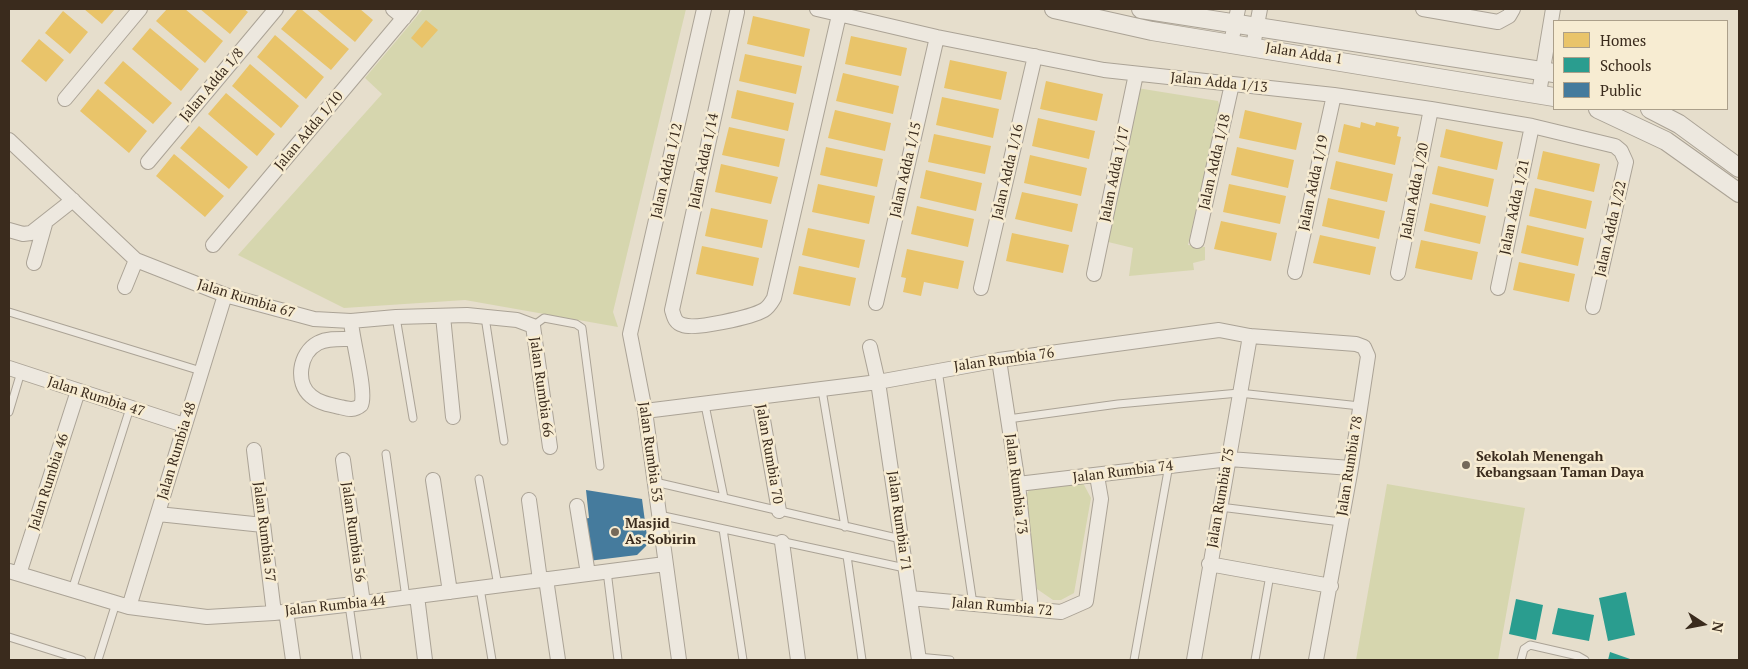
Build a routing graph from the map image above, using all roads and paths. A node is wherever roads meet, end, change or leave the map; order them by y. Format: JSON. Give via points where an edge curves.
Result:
{"nodes":[{"id":1,"x":140,"y":9,"type":"edge"},
{"id":2,"x":276,"y":9,"type":"edge"},
{"id":3,"x":704,"y":9,"type":"edge"},
{"id":4,"x":817,"y":9,"type":"edge"},
{"id":5,"x":1054,"y":9,"type":"edge"},
{"id":6,"x":1141,"y":9,"type":"edge"},
{"id":7,"x":1260,"y":9,"type":"edge"},
{"id":8,"x":1423,"y":9,"type":"edge"},
{"id":9,"x":1513,"y":9,"type":"edge"},
{"id":10,"x":1553,"y":9,"type":"edge"},
{"id":11,"x":403,"y":12,"type":"edge"},
{"id":12,"x":737,"y":12,"type":"dead end"},
{"id":13,"x":839,"y":15,"type":"junction"},
{"id":14,"x":1237,"y":16,"type":"edge"},
{"id":15,"x":1256,"y":27,"type":"junction"},
{"id":16,"x":937,"y":37,"type":"junction"},
{"id":17,"x":1231,"y":43,"type":"junction"},
{"id":18,"x":1253,"y":46,"type":"junction"},
{"id":19,"x":1035,"y":56,"type":"junction"},
{"id":20,"x":1549,"y":71,"type":"edge"},
{"id":21,"x":1136,"y":74,"type":"junction"},
{"id":22,"x":1232,"y":84,"type":"junction"},
{"id":23,"x":1334,"y":95,"type":"junction"},
{"id":24,"x":1547,"y":95,"type":"edge"},
{"id":25,"x":65,"y":99,"type":"dead end"},
{"id":26,"x":1431,"y":109,"type":"junction"},
{"id":27,"x":1600,"y":110,"type":"edge"},
{"id":28,"x":1652,"y":110,"type":"edge"},
{"id":29,"x":1532,"y":126,"type":"junction"},
{"id":30,"x":9,"y":140,"type":"edge"},
{"id":31,"x":1621,"y":151,"type":"joint"},
{"id":32,"x":148,"y":162,"type":"dead end"},
{"id":33,"x":1739,"y":168,"type":"edge"},
{"id":34,"x":1739,"y":193,"type":"edge"},
{"id":35,"x":73,"y":200,"type":"junction"},
{"id":36,"x":45,"y":224,"type":"junction"},
{"id":37,"x":9,"y":230,"type":"edge"},
{"id":38,"x":1198,"y":241,"type":"dead end"},
{"id":39,"x":213,"y":245,"type":"dead end"},
{"id":40,"x":136,"y":260,"type":"junction"},
{"id":41,"x":34,"y":263,"type":"dead end"},
{"id":42,"x":1295,"y":272,"type":"dead end"},
{"id":43,"x":1398,"y":273,"type":"dead end"},
{"id":44,"x":1094,"y":274,"type":"dead end"},
{"id":45,"x":125,"y":287,"type":"dead end"},
{"id":46,"x":981,"y":288,"type":"dead end"},
{"id":47,"x":1498,"y":288,"type":"dead end"},
{"id":48,"x":225,"y":296,"type":"junction"},
{"id":49,"x":876,"y":303,"type":"dead end"},
{"id":50,"x":1593,"y":307,"type":"dead end"},
{"id":51,"x":9,"y":312,"type":"edge"},
{"id":52,"x":396,"y":316,"type":"junction"},
{"id":53,"x":443,"y":316,"type":"junction"},
{"id":54,"x":485,"y":317,"type":"junction"},
{"id":55,"x":351,"y":322,"type":"junction"},
{"id":56,"x":533,"y":326,"type":"junction"},
{"id":57,"x":630,"y":334,"type":"joint"},
{"id":58,"x":1250,"y":336,"type":"junction"},
{"id":59,"x":352,"y":339,"type":"junction"},
{"id":60,"x":870,"y":347,"type":"dead end"},
{"id":61,"x":1364,"y":347,"type":"joint"},
{"id":62,"x":999,"y":360,"type":"junction"},
{"id":63,"x":15,"y":370,"type":"edge"},
{"id":64,"x":938,"y":370,"type":"junction"},
{"id":65,"x":201,"y":371,"type":"junction"},
{"id":66,"x":878,"y":382,"type":"junction"},
{"id":67,"x":822,"y":390,"type":"junction"},
{"id":68,"x":78,"y":391,"type":"junction"},
{"id":69,"x":1239,"y":393,"type":"junction"},
{"id":70,"x":759,"y":397,"type":"junction"},
{"id":71,"x":705,"y":404,"type":"junction"},
{"id":72,"x":1360,"y":406,"type":"junction"},
{"id":73,"x":130,"y":408,"type":"junction"},
{"id":74,"x":644,"y":411,"type":"junction"},
{"id":75,"x":9,"y":412,"type":"edge"},
{"id":76,"x":453,"y":417,"type":"dead end"},
{"id":77,"x":413,"y":418,"type":"dead end"},
{"id":78,"x":1008,"y":419,"type":"junction"},
{"id":79,"x":184,"y":425,"type":"junction"},
{"id":80,"x":504,"y":441,"type":"dead end"},
{"id":81,"x":550,"y":447,"type":"dead end"},
{"id":82,"x":254,"y":450,"type":"dead end"},
{"id":83,"x":386,"y":454,"type":"dead end"},
{"id":84,"x":1229,"y":459,"type":"junction"},
{"id":85,"x":343,"y":460,"type":"dead end"},
{"id":86,"x":600,"y":466,"type":"dead end"},
{"id":87,"x":1169,"y":466,"type":"junction"},
{"id":88,"x":1351,"y":468,"type":"junction"},
{"id":89,"x":1097,"y":476,"type":"junction"},
{"id":90,"x":479,"y":479,"type":"dead end"},
{"id":91,"x":433,"y":480,"type":"dead end"},
{"id":92,"x":655,"y":482,"type":"junction"},
{"id":93,"x":1018,"y":484,"type":"junction"},
{"id":94,"x":724,"y":498,"type":"junction"},
{"id":95,"x":529,"y":500,"type":"dead end"},
{"id":96,"x":577,"y":506,"type":"dead end"},
{"id":97,"x":1220,"y":508,"type":"junction"},
{"id":98,"x":779,"y":511,"type":"junction"},
{"id":99,"x":158,"y":514,"type":"junction"},
{"id":100,"x":658,"y":515,"type":"junction"},
{"id":101,"x":1341,"y":522,"type":"junction"},
{"id":102,"x":263,"y":525,"type":"junction"},
{"id":103,"x":845,"y":526,"type":"junction"},
{"id":104,"x":723,"y":529,"type":"junction"},
{"id":105,"x":901,"y":540,"type":"junction"},
{"id":106,"x":782,"y":542,"type":"junction"},
{"id":107,"x":847,"y":556,"type":"junction"},
{"id":108,"x":665,"y":564,"type":"junction"},
{"id":109,"x":1209,"y":564,"type":"junction"},
{"id":110,"x":905,"y":568,"type":"junction"},
{"id":111,"x":607,"y":571,"type":"junction"},
{"id":112,"x":14,"y":572,"type":"edge"},
{"id":113,"x":588,"y":574,"type":"junction"},
{"id":114,"x":1270,"y":575,"type":"junction"},
{"id":115,"x":543,"y":580,"type":"junction"},
{"id":116,"x":498,"y":586,"type":"junction"},
{"id":117,"x":1331,"y":586,"type":"junction"},
{"id":118,"x":480,"y":588,"type":"junction"},
{"id":119,"x":72,"y":590,"type":"junction"},
{"id":120,"x":450,"y":592,"type":"junction"},
{"id":121,"x":411,"y":597,"type":"junction"},
{"id":122,"x":910,"y":598,"type":"junction"},
{"id":123,"x":363,"y":604,"type":"junction"},
{"id":124,"x":973,"y":604,"type":"junction"},
{"id":125,"x":122,"y":605,"type":"junction"},
{"id":126,"x":349,"y":605,"type":"junction"},
{"id":127,"x":1031,"y":609,"type":"junction"},
{"id":128,"x":280,"y":612,"type":"junction"},
{"id":129,"x":9,"y":637,"type":"edge"},
{"id":130,"x":918,"y":659,"type":"edge"},
{"id":131,"x":82,"y":660,"type":"edge"},
{"id":132,"x":98,"y":660,"type":"edge"},
{"id":133,"x":293,"y":660,"type":"edge"},
{"id":134,"x":356,"y":660,"type":"edge"},
{"id":135,"x":425,"y":660,"type":"edge"},
{"id":136,"x":492,"y":660,"type":"edge"},
{"id":137,"x":558,"y":660,"type":"edge"},
{"id":138,"x":618,"y":660,"type":"edge"},
{"id":139,"x":678,"y":660,"type":"edge"},
{"id":140,"x":743,"y":660,"type":"edge"},
{"id":141,"x":798,"y":660,"type":"edge"},
{"id":142,"x":862,"y":660,"type":"edge"},
{"id":143,"x":950,"y":660,"type":"edge"},
{"id":144,"x":1134,"y":660,"type":"edge"},
{"id":145,"x":1194,"y":660,"type":"edge"},
{"id":146,"x":1255,"y":660,"type":"edge"},
{"id":147,"x":1316,"y":660,"type":"edge"},
{"id":148,"x":1521,"y":660,"type":"edge"},
{"id":149,"x":1585,"y":660,"type":"edge"}],
"edges":[{"from":1,"to":25,"type":"street"},
{"from":2,"to":32,"type":"street","name":"Jalan Adda 1/8"},
{"from":3,"to":57,"type":"street","name":"Jalan Adda 1/12"},
{"from":4,"to":13,"type":"street","name":"Jalan Adda 1/13"},
{"from":5,"to":17,"type":"street","name":"Jalan Adda 1"},
{"from":6,"to":14,"type":"street","name":"Jalan Adda 1"},
{"from":7,"to":15,"type":"street"},
{"from":8,"to":9,"type":"street","via":[[1498,22],[1509,16]]},
{"from":10,"to":20,"type":"street"},
{"from":11,"to":39,"type":"street","name":"Jalan Adda 1/10"},
{"from":12,"to":13,"type":"street","name":"Jalan Adda 1/14","via":[[672,310],[674,320],[681,325],[696,326],[754,314],[774,298]]},
{"from":13,"to":16,"type":"street","name":"Jalan Adda 1/13"},
{"from":14,"to":15,"type":"street","name":"Jalan Adda 1"},
{"from":14,"to":17,"type":"street"},
{"from":15,"to":18,"type":"street"},
{"from":15,"to":20,"type":"street","name":"Jalan Adda 1"},
{"from":16,"to":19,"type":"street","name":"Jalan Adda 1/13"},
{"from":16,"to":49,"type":"street","name":"Jalan Adda 1/15"},
{"from":17,"to":18,"type":"street","name":"Jalan Adda 1"},
{"from":18,"to":24,"type":"street","name":"Jalan Adda 1"},
{"from":19,"to":21,"type":"street","name":"Jalan Adda 1/13"},
{"from":19,"to":46,"type":"street","name":"Jalan Adda 1/16"},
{"from":20,"to":24,"type":"street"},
{"from":21,"to":22,"type":"street","name":"Jalan Adda 1/13"},
{"from":21,"to":44,"type":"street","name":"Jalan Adda 1/17"},
{"from":22,"to":23,"type":"street","name":"Jalan Adda 1/13"},
{"from":22,"to":38,"type":"street","name":"Jalan Adda 1/18"},
{"from":23,"to":26,"type":"street","name":"Jalan Adda 1/13"},
{"from":23,"to":42,"type":"street","name":"Jalan Adda 1/19"},
{"from":26,"to":29,"type":"street","name":"Jalan Adda 1/13"},
{"from":26,"to":43,"type":"street","name":"Jalan Adda 1/20"},
{"from":27,"to":34,"type":"street","via":[[1666,141]]},
{"from":28,"to":33,"type":"street","via":[[1679,124]]},
{"from":29,"to":31,"type":"street","name":"Jalan Adda 1/13","via":[[1615,146]]},
{"from":29,"to":47,"type":"street","name":"Jalan Adda 1/21"},
{"from":30,"to":35,"type":"street","name":"Jalan Rumbia 67"},
{"from":31,"to":50,"type":"street","name":"Jalan Adda 1/22","via":[[1626,162]]},
{"from":35,"to":36,"type":"street"},
{"from":35,"to":40,"type":"street","name":"Jalan Rumbia 67"},
{"from":36,"to":37,"type":"street","via":[[27,234]]},
{"from":36,"to":41,"type":"street"},
{"from":40,"to":45,"type":"street"},
{"from":40,"to":48,"type":"street","name":"Jalan Rumbia 67"},
{"from":48,"to":55,"type":"street","name":"Jalan Rumbia 67","via":[[308,318]]},
{"from":48,"to":65,"type":"street","name":"Jalan Rumbia 48"},
{"from":51,"to":65,"type":"lane"},
{"from":52,"to":53,"type":"street","name":"Jalan Rumbia 67"},
{"from":52,"to":55,"type":"street","name":"Jalan Rumbia 67"},
{"from":52,"to":77,"type":"lane"},
{"from":53,"to":54,"type":"street","name":"Jalan Rumbia 67"},
{"from":53,"to":76,"type":"street"},
{"from":54,"to":56,"type":"street","name":"Jalan Rumbia 67","via":[[517,320]]},
{"from":54,"to":80,"type":"lane"},
{"from":55,"to":59,"type":"street"},
{"from":56,"to":81,"type":"street","name":"Jalan Rumbia 66"},
{"from":56,"to":86,"type":"lane","via":[[544,318],[582,328]]},
{"from":57,"to":74,"type":"street","name":"Jalan Rumbia 53"},
{"from":58,"to":61,"type":"street","name":"Jalan Rumbia 76"},
{"from":58,"to":62,"type":"street","name":"Jalan Rumbia 76","via":[[1219,330]]},
{"from":58,"to":69,"type":"street","name":"Jalan Rumbia 75"},
{"from":59,"to":59,"type":"street","via":[[364,400],[350,410],[309,395],[301,369],[312,346],[327,340]]},
{"from":60,"to":66,"type":"street","name":"Jalan Rumbia 71"},
{"from":61,"to":72,"type":"street","name":"Jalan Rumbia 78","via":[[1368,356]]},
{"from":62,"to":64,"type":"street","name":"Jalan Rumbia 76"},
{"from":62,"to":78,"type":"street","name":"Jalan Rumbia 73"},
{"from":63,"to":68,"type":"street","name":"Jalan Rumbia 47"},
{"from":63,"to":75,"type":"lane"},
{"from":64,"to":66,"type":"street","name":"Jalan Rumbia 76"},
{"from":64,"to":124,"type":"lane"},
{"from":65,"to":79,"type":"street","name":"Jalan Rumbia 48"},
{"from":66,"to":67,"type":"street","name":"Jalan Rumbia 76"},
{"from":66,"to":105,"type":"street","name":"Jalan Rumbia 71"},
{"from":67,"to":70,"type":"street","name":"Jalan Rumbia 76"},
{"from":67,"to":103,"type":"lane"},
{"from":68,"to":73,"type":"street","name":"Jalan Rumbia 47"},
{"from":68,"to":112,"type":"street","name":"Jalan Rumbia 46"},
{"from":69,"to":72,"type":"lane"},
{"from":69,"to":78,"type":"lane","via":[[1118,404]]},
{"from":69,"to":84,"type":"street","name":"Jalan Rumbia 75"},
{"from":70,"to":71,"type":"street","name":"Jalan Rumbia 76"},
{"from":70,"to":98,"type":"street","name":"Jalan Rumbia 70"},
{"from":71,"to":74,"type":"street","name":"Jalan Rumbia 76"},
{"from":71,"to":94,"type":"lane"},
{"from":72,"to":88,"type":"street","name":"Jalan Rumbia 78"},
{"from":73,"to":79,"type":"street","name":"Jalan Rumbia 47"},
{"from":73,"to":119,"type":"lane"},
{"from":74,"to":92,"type":"street","name":"Jalan Rumbia 53"},
{"from":78,"to":93,"type":"street","name":"Jalan Rumbia 73"},
{"from":79,"to":99,"type":"street","name":"Jalan Rumbia 48"},
{"from":82,"to":102,"type":"street","name":"Jalan Rumbia 57"},
{"from":83,"to":121,"type":"lane"},
{"from":84,"to":87,"type":"street","name":"Jalan Rumbia 74"},
{"from":84,"to":88,"type":"street","name":"Jalan Rumbia 74"},
{"from":84,"to":97,"type":"street","name":"Jalan Rumbia 75"},
{"from":85,"to":123,"type":"street","name":"Jalan Rumbia 56"},
{"from":87,"to":89,"type":"street","name":"Jalan Rumbia 74"},
{"from":87,"to":144,"type":"lane"},
{"from":88,"to":101,"type":"street","name":"Jalan Rumbia 78"},
{"from":89,"to":93,"type":"street","name":"Jalan Rumbia 74"},
{"from":89,"to":127,"type":"street","name":"Jalan Rumbia 72","via":[[1101,499],[1086,600],[1061,612]]},
{"from":90,"to":116,"type":"lane"},
{"from":91,"to":120,"type":"street"},
{"from":92,"to":94,"type":"lane"},
{"from":92,"to":100,"type":"street","name":"Jalan Rumbia 53"},
{"from":93,"to":127,"type":"street","name":"Jalan Rumbia 73"},
{"from":94,"to":98,"type":"lane"},
{"from":95,"to":115,"type":"street"},
{"from":96,"to":113,"type":"street"},
{"from":97,"to":101,"type":"lane"},
{"from":97,"to":109,"type":"street","name":"Jalan Rumbia 75"},
{"from":98,"to":103,"type":"lane"},
{"from":99,"to":102,"type":"street"},
{"from":99,"to":125,"type":"street","name":"Jalan Rumbia 48"},
{"from":100,"to":104,"type":"lane"},
{"from":100,"to":108,"type":"street","name":"Jalan Rumbia 53"},
{"from":101,"to":117,"type":"street","name":"Jalan Rumbia 78"},
{"from":102,"to":128,"type":"street","name":"Jalan Rumbia 57"},
{"from":103,"to":105,"type":"lane"},
{"from":104,"to":106,"type":"lane"},
{"from":104,"to":140,"type":"lane"},
{"from":105,"to":110,"type":"street","name":"Jalan Rumbia 71"},
{"from":106,"to":107,"type":"lane"},
{"from":106,"to":141,"type":"street"},
{"from":107,"to":110,"type":"lane"},
{"from":107,"to":142,"type":"lane"},
{"from":108,"to":111,"type":"street","name":"Jalan Rumbia 44"},
{"from":108,"to":139,"type":"street","name":"Jalan Rumbia 53"},
{"from":109,"to":114,"type":"street"},
{"from":109,"to":145,"type":"street","name":"Jalan Rumbia 75"},
{"from":110,"to":122,"type":"street","name":"Jalan Rumbia 71"},
{"from":111,"to":113,"type":"street","name":"Jalan Rumbia 44"},
{"from":111,"to":138,"type":"lane"},
{"from":112,"to":119,"type":"street","name":"Jalan Rumbia 44"},
{"from":113,"to":115,"type":"street","name":"Jalan Rumbia 44"},
{"from":114,"to":117,"type":"street"},
{"from":114,"to":146,"type":"lane"},
{"from":115,"to":116,"type":"street","name":"Jalan Rumbia 44"},
{"from":115,"to":137,"type":"street"},
{"from":116,"to":118,"type":"street","name":"Jalan Rumbia 44"},
{"from":117,"to":147,"type":"street","name":"Jalan Rumbia 78"},
{"from":118,"to":120,"type":"street","name":"Jalan Rumbia 44"},
{"from":118,"to":136,"type":"lane"},
{"from":119,"to":125,"type":"street","name":"Jalan Rumbia 44"},
{"from":120,"to":121,"type":"street","name":"Jalan Rumbia 44"},
{"from":121,"to":123,"type":"street","name":"Jalan Rumbia 44"},
{"from":121,"to":135,"type":"street"},
{"from":122,"to":124,"type":"street","name":"Jalan Rumbia 72"},
{"from":122,"to":130,"type":"street","name":"Jalan Rumbia 71"},
{"from":123,"to":126,"type":"street","name":"Jalan Rumbia 44"},
{"from":124,"to":127,"type":"street","name":"Jalan Rumbia 72"},
{"from":125,"to":128,"type":"street","name":"Jalan Rumbia 44","via":[[207,617]]},
{"from":125,"to":132,"type":"lane"},
{"from":126,"to":128,"type":"street","name":"Jalan Rumbia 44"},
{"from":126,"to":134,"type":"lane"},
{"from":128,"to":133,"type":"street","name":"Jalan Rumbia 57"},
{"from":129,"to":131,"type":"lane"},
{"from":130,"to":143,"type":"lane"},
{"from":148,"to":149,"type":"lane","via":[[1524,649],[1530,645]]}]}
